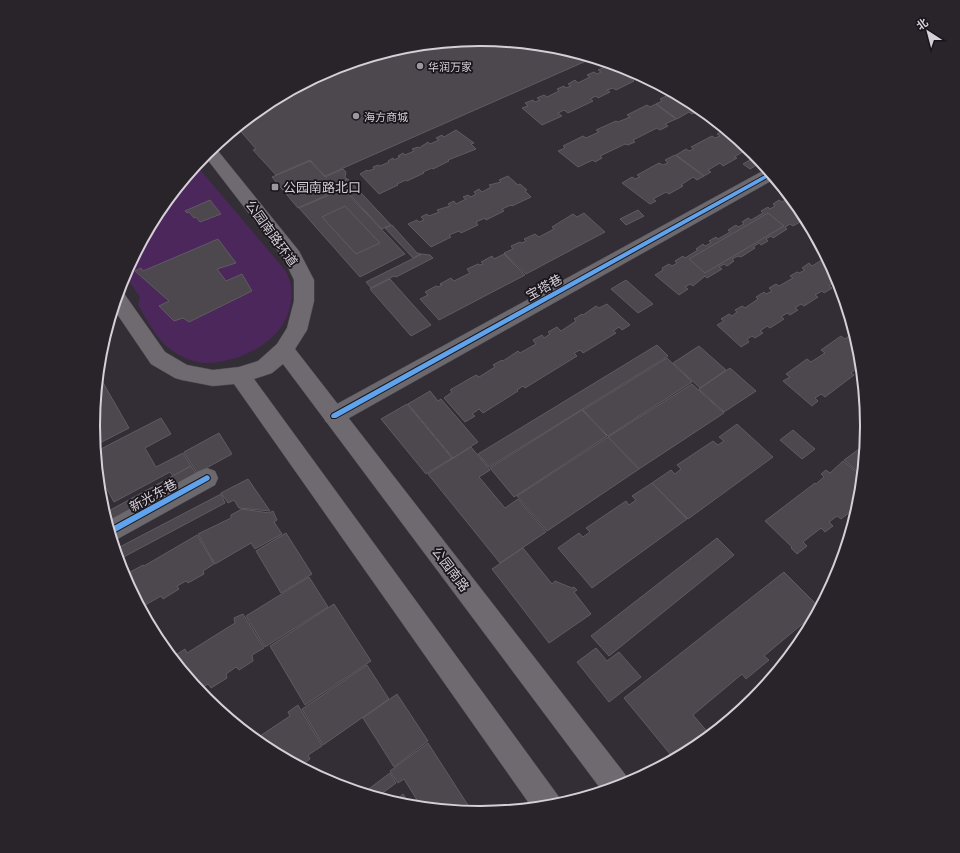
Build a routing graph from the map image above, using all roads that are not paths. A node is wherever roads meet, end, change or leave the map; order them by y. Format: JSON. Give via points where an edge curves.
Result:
{"nodes":[{"id":1,"x":213,"y":155,"type":"edge"},
{"id":2,"x":765,"y":177,"type":"dead end"},
{"id":3,"x":120,"y":303,"type":"edge"},
{"id":4,"x":284,"y":350,"type":"junction"},
{"id":5,"x":239,"y":376,"type":"junction"},
{"id":6,"x":334,"y":416,"type":"junction"},
{"id":7,"x":208,"y":478,"type":"dead end"},
{"id":8,"x":114,"y":530,"type":"edge"},
{"id":9,"x":614,"y":783,"type":"edge"},
{"id":10,"x":545,"y":801,"type":"edge"}],
"edges":[{"from":1,"to":4,"type":"main road","name":"公园南路环道","via":[[292,256],[304,280],[304,301],[297,330]]},
{"from":2,"to":6,"type":"street","name":"宝塔巷"},
{"from":3,"to":5,"type":"main road","name":"公园南路环道","via":[[158,358],[182,372],[213,378]]},
{"from":4,"to":5,"type":"main road","name":"公园南路环道","via":[[265,367]]},
{"from":4,"to":6,"type":"main road","name":"公园南路"},
{"from":5,"to":10,"type":"main road"},
{"from":6,"to":9,"type":"main road","name":"公园南路"},
{"from":7,"to":8,"type":"street","name":"新光东巷"}]}
